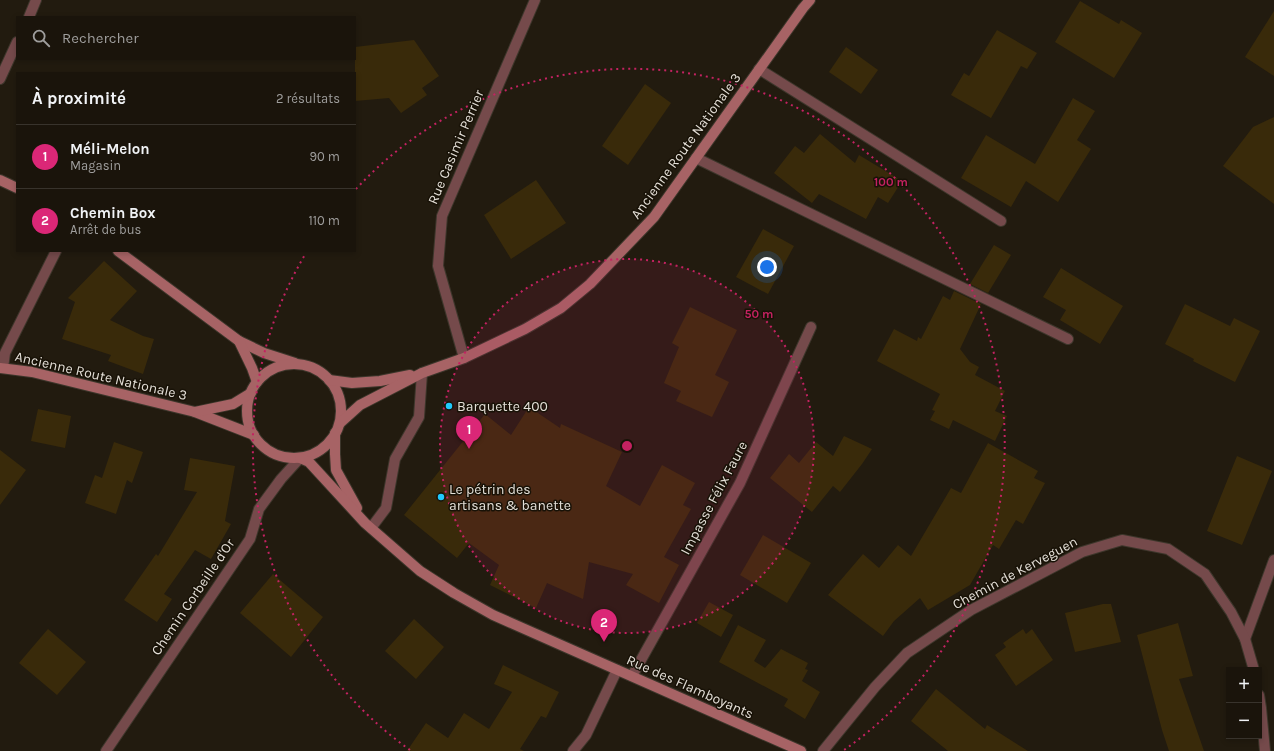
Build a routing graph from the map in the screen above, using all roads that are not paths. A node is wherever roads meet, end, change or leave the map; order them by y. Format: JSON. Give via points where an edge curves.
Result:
{"nodes":[{"id":1,"x":36,"y":0,"type":"edge"},
{"id":2,"x":535,"y":0,"type":"edge"},
{"id":3,"x":810,"y":0,"type":"edge"},
{"id":4,"x":29,"y":16,"type":"edge"},
{"id":5,"x":16,"y":44,"type":"edge"},
{"id":6,"x":759,"y":69,"type":"junction"},
{"id":7,"x":0,"y":79,"type":"edge"},
{"id":8,"x":696,"y":158,"type":"junction"},
{"id":9,"x":0,"y":180,"type":"edge"},
{"id":10,"x":16,"y":188,"type":"edge"},
{"id":11,"x":1001,"y":221,"type":"dead end"},
{"id":12,"x":56,"y":252,"type":"edge"},
{"id":13,"x":119,"y":252,"type":"edge"},
{"id":14,"x":811,"y":327,"type":"dead end"},
{"id":15,"x":1068,"y":339,"type":"dead end"},
{"id":16,"x":239,"y":341,"type":"junction"},
{"id":17,"x":464,"y":358,"type":"junction"},
{"id":18,"x":299,"y":365,"type":"junction"},
{"id":19,"x":2,"y":368,"type":"edge"},
{"id":20,"x":422,"y":373,"type":"junction"},
{"id":21,"x":329,"y":380,"type":"junction"},
{"id":22,"x":257,"y":382,"type":"junction"},
{"id":23,"x":250,"y":393,"type":"junction"},
{"id":24,"x":195,"y":412,"type":"junction"},
{"id":25,"x":340,"y":422,"type":"junction"},
{"id":26,"x":335,"y":433,"type":"junction"},
{"id":27,"x":254,"y":435,"type":"junction"},
{"id":28,"x":300,"y":458,"type":"junction"},
{"id":29,"x":368,"y":526,"type":"junction"},
{"id":30,"x":1274,"y":560,"type":"edge"},
{"id":31,"x":1245,"y":639,"type":"junction"},
{"id":32,"x":1253,"y":667,"type":"edge"},
{"id":33,"x":617,"y":670,"type":"junction"},
{"id":34,"x":632,"y":676,"type":"junction"},
{"id":35,"x":1260,"y":703,"type":"edge"},
{"id":36,"x":106,"y":751,"type":"edge"},
{"id":37,"x":573,"y":751,"type":"edge"},
{"id":38,"x":801,"y":751,"type":"edge"},
{"id":39,"x":823,"y":751,"type":"edge"},
{"id":40,"x":1265,"y":751,"type":"edge"}],
"edges":[{"from":1,"to":4,"type":"street"},
{"from":2,"to":17,"type":"street","name":"Rue Casimir Perrier","via":[[442,216],[438,266]]},
{"from":3,"to":6,"type":"main road","name":"Ancienne Route Nationale 3"},
{"from":5,"to":7,"type":"street"},
{"from":6,"to":8,"type":"main road","name":"Ancienne Route Nationale 3"},
{"from":6,"to":11,"type":"street"},
{"from":8,"to":15,"type":"street"},
{"from":8,"to":17,"type":"main road","name":"Ancienne Route Nationale 3","via":[[654,217],[590,284],[561,308]]},
{"from":9,"to":10,"type":"main road"},
{"from":12,"to":19,"type":"street","via":[[5,354]]},
{"from":13,"to":16,"type":"main road"},
{"from":14,"to":34,"type":"street","name":"Impasse Félix Faure","via":[[740,483]]},
{"from":16,"to":18,"type":"main road"},
{"from":16,"to":22,"type":"main road"},
{"from":17,"to":20,"type":"main road","name":"Ancienne Route Nationale 3"},
{"from":18,"to":21,"type":"main road","via":[[320,372]]},
{"from":18,"to":22,"type":"main road","via":[[275,368]]},
{"from":19,"to":24,"type":"main road","name":"Ancienne Route Nationale 3","via":[[32,372]]},
{"from":20,"to":21,"type":"main road","name":"Ancienne Route Nationale 3","via":[[380,381],[352,383]]},
{"from":20,"to":25,"type":"main road","name":"Ancienne Route Nationale 3","via":[[360,405]]},
{"from":20,"to":29,"type":"street","via":[[419,417],[396,458],[386,508]]},
{"from":21,"to":25,"type":"main road","via":[[340,400]]},
{"from":22,"to":23,"type":"main road"},
{"from":23,"to":24,"type":"main road","name":"Ancienne Route Nationale 3","via":[[234,404]]},
{"from":23,"to":27,"type":"main road","via":[[247,415]]},
{"from":24,"to":27,"type":"main road","name":"Ancienne Route Nationale 3"},
{"from":25,"to":26,"type":"main road"},
{"from":26,"to":28,"type":"main road","via":[[326,445]]},
{"from":26,"to":29,"type":"main road","name":"Rue des Flamboyants","via":[[336,470]]},
{"from":27,"to":28,"type":"main road","via":[[262,446],[274,454]]},
{"from":28,"to":29,"type":"main road","name":"Rue des Flamboyants","via":[[309,462]]},
{"from":28,"to":36,"type":"street","name":"Chemin Corbeille d'Or","via":[[259,509],[250,539]]},
{"from":29,"to":33,"type":"main road","name":"Rue des Flamboyants","via":[[420,571],[454,593],[493,615]]},
{"from":30,"to":31,"type":"street"},
{"from":31,"to":32,"type":"street","name":"Chemin de Kerveguen"},
{"from":31,"to":39,"type":"street","name":"Chemin de Kerveguen","via":[[1231,612],[1205,574],[1168,549],[1122,540],[1075,555],[971,610],[907,653],[874,687]]},
{"from":33,"to":34,"type":"main road","name":"Rue des Flamboyants"},
{"from":33,"to":37,"type":"street","via":[[586,735]]},
{"from":34,"to":38,"type":"main road","name":"Rue des Flamboyants"},
{"from":35,"to":40,"type":"street"}]}
